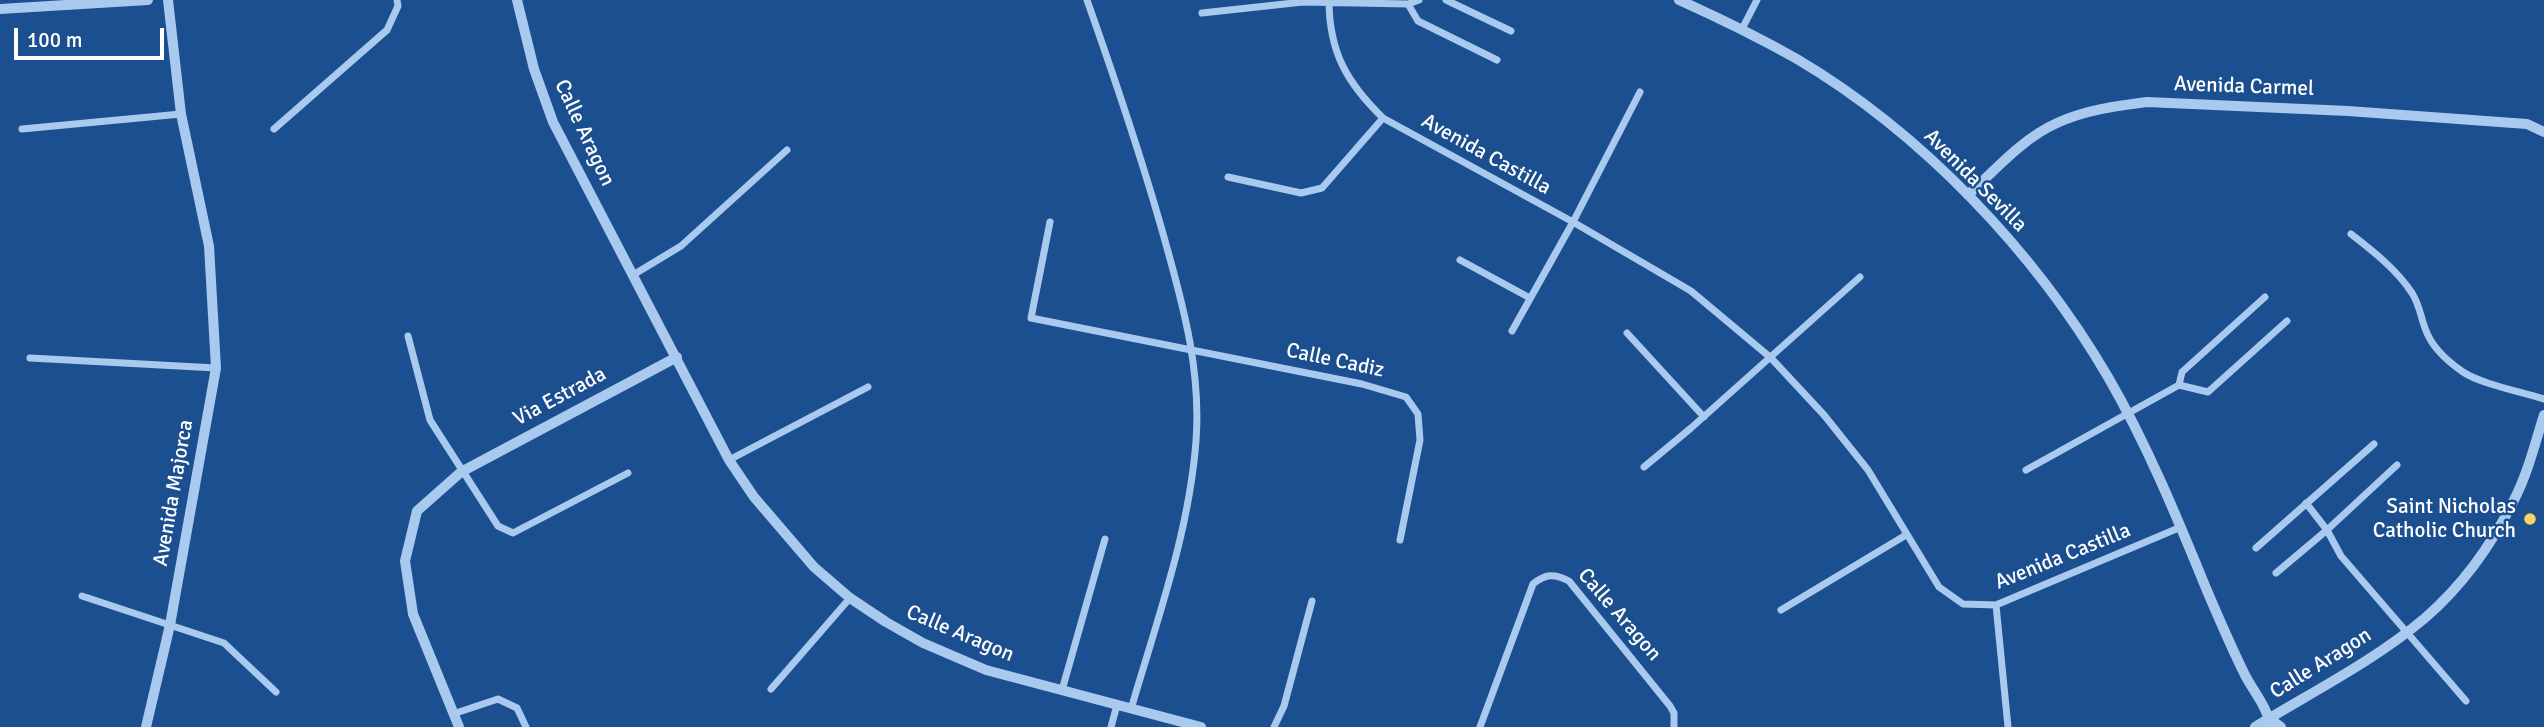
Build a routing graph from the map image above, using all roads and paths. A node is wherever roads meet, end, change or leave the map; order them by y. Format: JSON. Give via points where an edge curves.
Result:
{"nodes":[{"id":1,"x":148,"y":0,"type":"edge"},
{"id":2,"x":168,"y":0,"type":"edge"},
{"id":3,"x":397,"y":0,"type":"edge"},
{"id":4,"x":517,"y":0,"type":"edge"},
{"id":5,"x":1087,"y":0,"type":"edge"},
{"id":6,"x":1419,"y":0,"type":"edge"},
{"id":7,"x":1446,"y":0,"type":"edge"},
{"id":8,"x":1679,"y":0,"type":"edge"},
{"id":9,"x":1757,"y":0,"type":"edge"},
{"id":10,"x":1329,"y":2,"type":"edge"},
{"id":11,"x":1408,"y":5,"type":"junction"},
{"id":12,"x":0,"y":9,"type":"edge"},
{"id":13,"x":1202,"y":13,"type":"dead end"},
{"id":14,"x":1742,"y":29,"type":"junction"},
{"id":15,"x":1511,"y":32,"type":"dead end"},
{"id":16,"x":1497,"y":60,"type":"dead end"},
{"id":17,"x":1640,"y":92,"type":"dead end"},
{"id":18,"x":181,"y":114,"type":"junction"},
{"id":19,"x":1383,"y":118,"type":"junction"},
{"id":20,"x":22,"y":128,"type":"dead end"},
{"id":21,"x":274,"y":129,"type":"dead end"},
{"id":22,"x":2544,"y":132,"type":"edge"},
{"id":23,"x":787,"y":150,"type":"dead end"},
{"id":24,"x":1228,"y":177,"type":"dead end"},
{"id":25,"x":1968,"y":195,"type":"junction"},
{"id":26,"x":1050,"y":222,"type":"dead end"},
{"id":27,"x":1573,"y":222,"type":"junction"},
{"id":28,"x":2351,"y":234,"type":"dead end"},
{"id":29,"x":1460,"y":260,"type":"dead end"},
{"id":30,"x":633,"y":275,"type":"junction"},
{"id":31,"x":1860,"y":277,"type":"dead end"},
{"id":32,"x":2265,"y":297,"type":"dead end"},
{"id":33,"x":1530,"y":298,"type":"junction"},
{"id":34,"x":2287,"y":321,"type":"dead end"},
{"id":35,"x":1512,"y":331,"type":"dead end"},
{"id":36,"x":1628,"y":333,"type":"dead end"},
{"id":37,"x":408,"y":337,"type":"dead end"},
{"id":38,"x":1193,"y":350,"type":"junction"},
{"id":39,"x":677,"y":357,"type":"junction"},
{"id":40,"x":30,"y":358,"type":"dead end"},
{"id":41,"x":1771,"y":358,"type":"junction"},
{"id":42,"x":216,"y":368,"type":"junction"},
{"id":43,"x":2179,"y":384,"type":"junction"},
{"id":44,"x":868,"y":387,"type":"dead end"},
{"id":45,"x":2544,"y":399,"type":"edge"},
{"id":46,"x":2127,"y":414,"type":"junction"},
{"id":47,"x":2544,"y":415,"type":"edge"},
{"id":48,"x":1703,"y":417,"type":"junction"},
{"id":49,"x":2374,"y":444,"type":"dead end"},
{"id":50,"x":729,"y":460,"type":"junction"},
{"id":51,"x":2397,"y":465,"type":"dead end"},
{"id":52,"x":1644,"y":467,"type":"dead end"},
{"id":53,"x":2026,"y":470,"type":"dead end"},
{"id":54,"x":461,"y":472,"type":"junction"},
{"id":55,"x":628,"y":473,"type":"dead end"},
{"id":56,"x":2306,"y":503,"type":"junction"},
{"id":57,"x":2181,"y":527,"type":"junction"},
{"id":58,"x":2327,"y":530,"type":"junction"},
{"id":59,"x":1906,"y":535,"type":"junction"},
{"id":60,"x":1105,"y":539,"type":"dead end"},
{"id":61,"x":1401,"y":540,"type":"dead end"},
{"id":62,"x":2256,"y":548,"type":"dead end"},
{"id":63,"x":2276,"y":573,"type":"dead end"},
{"id":64,"x":82,"y":596,"type":"dead end"},
{"id":65,"x":850,"y":598,"type":"junction"},
{"id":66,"x":1312,"y":601,"type":"dead end"},
{"id":67,"x":1996,"y":605,"type":"junction"},
{"id":68,"x":1781,"y":610,"type":"dead end"},
{"id":69,"x":170,"y":625,"type":"junction"},
{"id":70,"x":2406,"y":633,"type":"junction"},
{"id":71,"x":771,"y":689,"type":"dead end"},
{"id":72,"x":1062,"y":690,"type":"junction"},
{"id":73,"x":276,"y":692,"type":"dead end"},
{"id":74,"x":2466,"y":701,"type":"dead end"},
{"id":75,"x":1117,"y":705,"type":"junction"},
{"id":76,"x":1131,"y":709,"type":"junction"},
{"id":77,"x":453,"y":713,"type":"junction"},
{"id":78,"x":2269,"y":723,"type":"edge"},
{"id":79,"x":1193,"y":726,"type":"edge"},
{"id":80,"x":146,"y":727,"type":"edge"},
{"id":81,"x":459,"y":727,"type":"edge"},
{"id":82,"x":526,"y":727,"type":"edge"},
{"id":83,"x":1111,"y":727,"type":"edge"},
{"id":84,"x":1274,"y":727,"type":"edge"},
{"id":85,"x":1480,"y":727,"type":"edge"},
{"id":86,"x":1674,"y":727,"type":"edge"},
{"id":87,"x":2008,"y":727,"type":"edge"},
{"id":88,"x":2255,"y":727,"type":"edge"},
{"id":89,"x":2281,"y":727,"type":"edge"}],
"edges":[{"from":1,"to":12,"type":"street"},
{"from":2,"to":18,"type":"street","name":"Avenida Majorca"},
{"from":3,"to":21,"type":"street","via":[[387,30]]},
{"from":4,"to":30,"type":"street","name":"Calle Aragon","via":[[553,122]]},
{"from":5,"to":38,"type":"street","via":[[1146,170]]},
{"from":6,"to":11,"type":"street"},
{"from":7,"to":15,"type":"street"},
{"from":8,"to":14,"type":"street","name":"Avenida Sevilla"},
{"from":9,"to":14,"type":"street"},
{"from":10,"to":11,"type":"street"},
{"from":10,"to":13,"type":"street"},
{"from":10,"to":19,"type":"street","name":"Avenida Castilla","via":[[1332,39],[1345,74]]},
{"from":11,"to":16,"type":"street","via":[[1418,22]]},
{"from":14,"to":25,"type":"street","name":"Avenida Sevilla","via":[[1854,98],[1916,146]]},
{"from":17,"to":27,"type":"street"},
{"from":18,"to":20,"type":"street"},
{"from":18,"to":42,"type":"street","name":"Avenida Majorca","via":[[209,246]]},
{"from":19,"to":24,"type":"street","via":[[1322,188],[1301,193]]},
{"from":19,"to":27,"type":"street","name":"Avenida Castilla"},
{"from":22,"to":25,"type":"street","name":"Avenida Carmel","via":[[2527,124],[2362,112],[2126,104],[2055,124],[2024,144]]},
{"from":23,"to":30,"type":"street","via":[[681,246]]},
{"from":25,"to":46,"type":"street","name":"Avenida Sevilla","via":[[2053,295]]},
{"from":26,"to":38,"type":"street","name":"Calle Cadiz","via":[[1031,318]]},
{"from":27,"to":33,"type":"street"},
{"from":27,"to":41,"type":"street","name":"Avenida Castilla","via":[[1691,291]]},
{"from":28,"to":45,"type":"street","via":[[2381,257],[2410,290],[2433,346],[2448,360],[2465,373]]},
{"from":29,"to":33,"type":"street"},
{"from":30,"to":39,"type":"street","name":"Calle Aragon"},
{"from":31,"to":41,"type":"street"},
{"from":32,"to":43,"type":"street","via":[[2182,372]]},
{"from":33,"to":35,"type":"street"},
{"from":34,"to":43,"type":"street","via":[[2208,392]]},
{"from":36,"to":48,"type":"street"},
{"from":37,"to":54,"type":"street","via":[[430,420]]},
{"from":38,"to":61,"type":"street","name":"Calle Cadiz","via":[[1406,397],[1418,414],[1420,440]]},
{"from":38,"to":76,"type":"street","via":[[1196,439],[1189,501]]},
{"from":39,"to":50,"type":"street","name":"Calle Aragon"},
{"from":39,"to":54,"type":"street","name":"Via Estrada"},
{"from":40,"to":42,"type":"street"},
{"from":41,"to":48,"type":"street"},
{"from":41,"to":59,"type":"street","name":"Avenida Castilla","via":[[1868,470]]},
{"from":42,"to":69,"type":"street","name":"Avenida Majorca"},
{"from":43,"to":46,"type":"street"},
{"from":44,"to":50,"type":"street"},
{"from":46,"to":53,"type":"street"},
{"from":46,"to":57,"type":"street","name":"Avenida Sevilla"},
{"from":47,"to":70,"type":"street","name":"Calle Aragon","via":[[2516,498],[2493,538],[2446,597]]},
{"from":48,"to":52,"type":"street"},
{"from":49,"to":56,"type":"street"},
{"from":50,"to":65,"type":"street","name":"Calle Aragon","via":[[782,532]]},
{"from":51,"to":58,"type":"street"},
{"from":54,"to":55,"type":"street","via":[[498,526],[513,533]]},
{"from":54,"to":77,"type":"street","name":"Via Estrada","via":[[417,511],[405,561],[413,614]]},
{"from":56,"to":58,"type":"street","name":"Calle Aragon"},
{"from":56,"to":62,"type":"street"},
{"from":57,"to":67,"type":"street","name":"Avenida Castilla"},
{"from":57,"to":78,"type":"street","name":"Avenida Sevilla"},
{"from":58,"to":63,"type":"street"},
{"from":58,"to":70,"type":"street","name":"Calle Aragon","via":[[2341,556]]},
{"from":59,"to":67,"type":"street","name":"Avenida Castilla","via":[[1939,587],[1963,604]]},
{"from":59,"to":68,"type":"street"},
{"from":60,"to":72,"type":"street"},
{"from":64,"to":69,"type":"street"},
{"from":65,"to":71,"type":"street"},
{"from":65,"to":72,"type":"street","name":"Calle Aragon","via":[[923,643],[986,670]]},
{"from":66,"to":84,"type":"street","via":[[1284,706]]},
{"from":67,"to":87,"type":"street"},
{"from":69,"to":73,"type":"street","via":[[224,643]]},
{"from":69,"to":80,"type":"street","name":"Avenida Majorca"},
{"from":70,"to":74,"type":"street","name":"Calle Aragon"},
{"from":70,"to":78,"type":"street","name":"Calle Aragon"},
{"from":72,"to":75,"type":"street","name":"Calle Aragon"},
{"from":75,"to":76,"type":"street","name":"Calle Aragon"},
{"from":75,"to":83,"type":"street"},
{"from":76,"to":79,"type":"street","name":"Calle Aragon"},
{"from":77,"to":81,"type":"street","name":"Via Estrada"},
{"from":77,"to":82,"type":"street","via":[[498,699],[517,708]]},
{"from":78,"to":88,"type":"street","name":"Calle Aragon"},
{"from":78,"to":89,"type":"street","name":"Avenida Sevilla"},
{"from":85,"to":86,"type":"street","name":"Calle Aragon","via":[[1532,584],[1544,575],[1569,581],[1670,706]]}]}
